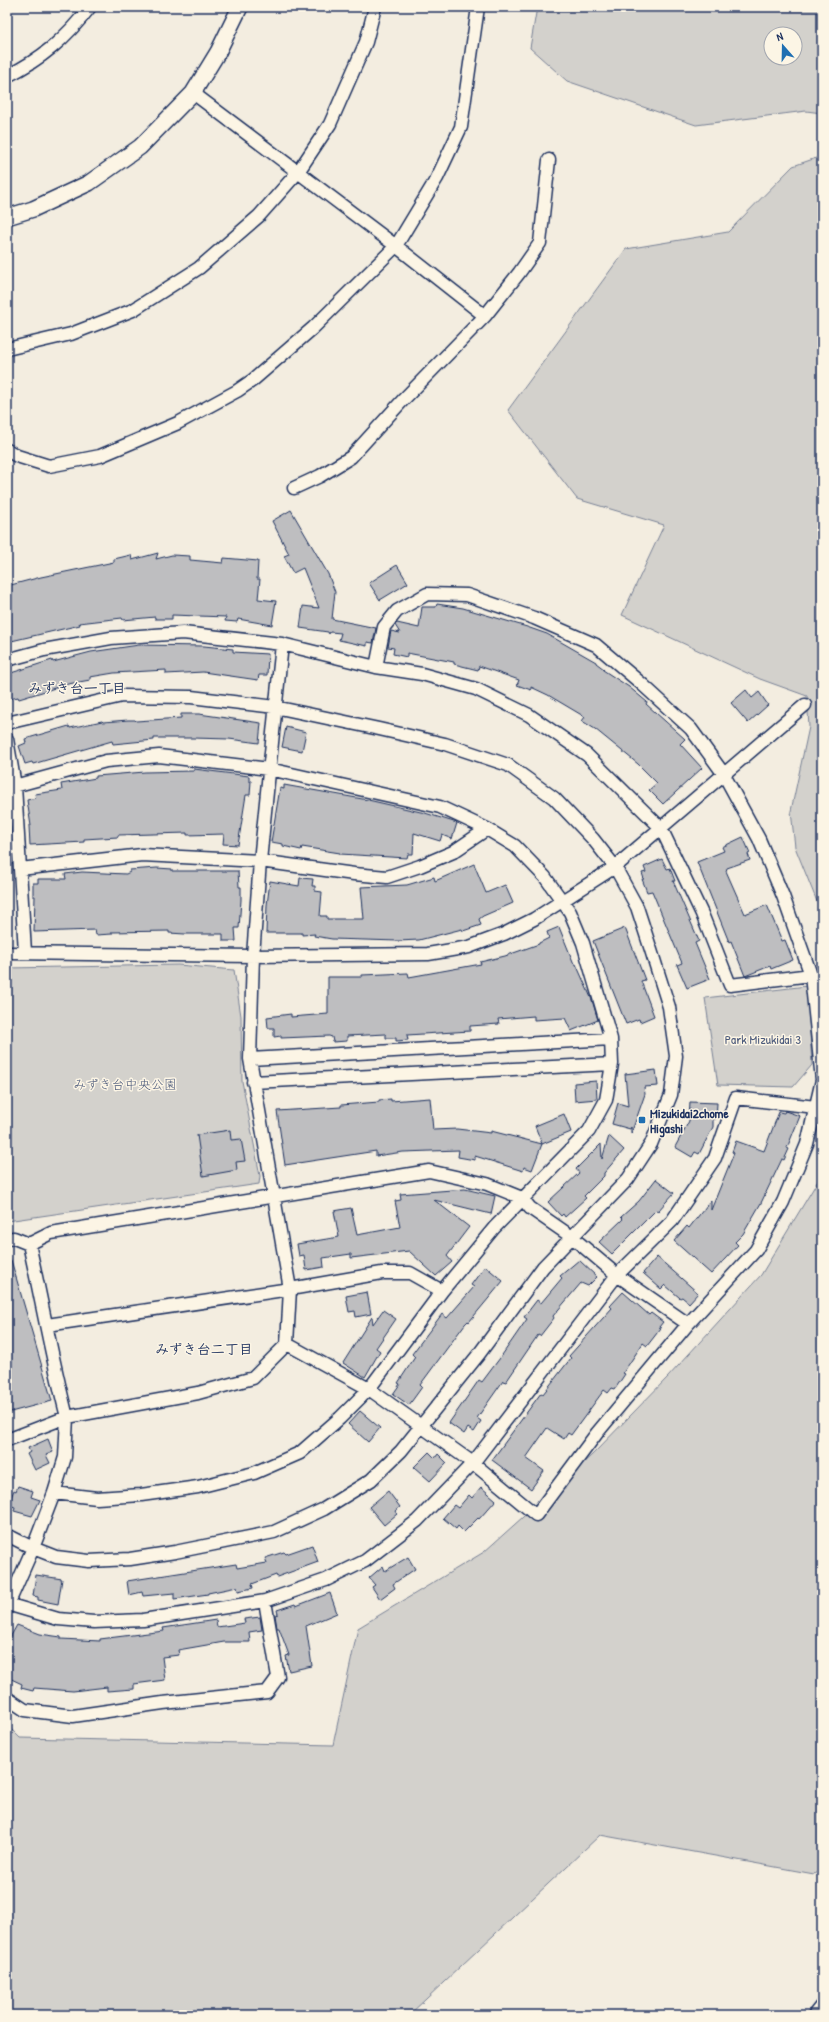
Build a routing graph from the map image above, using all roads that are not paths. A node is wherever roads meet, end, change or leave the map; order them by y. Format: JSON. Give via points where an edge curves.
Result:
{"nodes":[{"id":1,"x":90,"y":7,"type":"edge"},
{"id":2,"x":240,"y":7,"type":"edge"},
{"id":3,"x":375,"y":7,"type":"edge"},
{"id":4,"x":478,"y":7,"type":"edge"},
{"id":5,"x":7,"y":76,"type":"edge"},
{"id":6,"x":193,"y":93,"type":"junction"},
{"id":7,"x":549,"y":160,"type":"dead end"},
{"id":8,"x":298,"y":172,"type":"junction"},
{"id":9,"x":7,"y":217,"type":"edge"},
{"id":10,"x":396,"y":246,"type":"junction"},
{"id":11,"x":485,"y":316,"type":"junction"},
{"id":12,"x":7,"y":349,"type":"edge"},
{"id":13,"x":7,"y":450,"type":"edge"},
{"id":14,"x":294,"y":488,"type":"dead end"},
{"id":15,"x":282,"y":644,"type":"junction"},
{"id":16,"x":7,"y":660,"type":"edge"},
{"id":17,"x":376,"y":667,"type":"junction"},
{"id":18,"x":805,"y":705,"type":"dead end"},
{"id":19,"x":275,"y":707,"type":"junction"},
{"id":20,"x":7,"y":723,"type":"edge"},
{"id":21,"x":7,"y":739,"type":"edge"},
{"id":22,"x":269,"y":769,"type":"junction"},
{"id":23,"x":723,"y":773,"type":"junction"},
{"id":24,"x":11,"y":787,"type":"edge"},
{"id":25,"x":661,"y":828,"type":"junction"},
{"id":26,"x":487,"y":829,"type":"junction"},
{"id":27,"x":260,"y":862,"type":"junction"},
{"id":28,"x":615,"y":867,"type":"junction"},
{"id":29,"x":20,"y":869,"type":"junction"},
{"id":30,"x":562,"y":903,"type":"junction"},
{"id":31,"x":25,"y":952,"type":"junction"},
{"id":32,"x":7,"y":953,"type":"edge"},
{"id":33,"x":253,"y":956,"type":"junction"},
{"id":34,"x":811,"y":975,"type":"junction"},
{"id":35,"x":610,"y":1039,"type":"junction"},
{"id":36,"x":250,"y":1059,"type":"junction"},
{"id":37,"x":612,"y":1064,"type":"junction"},
{"id":38,"x":253,"y":1082,"type":"junction"},
{"id":39,"x":816,"y":1106,"type":"junction"},
{"id":40,"x":275,"y":1196,"type":"junction"},
{"id":41,"x":522,"y":1198,"type":"junction"},
{"id":42,"x":572,"y":1237,"type":"junction"},
{"id":43,"x":7,"y":1239,"type":"edge"},
{"id":44,"x":29,"y":1244,"type":"junction"},
{"id":45,"x":617,"y":1274,"type":"junction"},
{"id":46,"x":290,"y":1289,"type":"junction"},
{"id":47,"x":442,"y":1291,"type":"junction"},
{"id":48,"x":688,"y":1324,"type":"junction"},
{"id":49,"x":47,"y":1325,"type":"junction"},
{"id":50,"x":288,"y":1344,"type":"junction"},
{"id":51,"x":369,"y":1389,"type":"junction"},
{"id":52,"x":66,"y":1417,"type":"junction"},
{"id":53,"x":420,"y":1427,"type":"junction"},
{"id":54,"x":7,"y":1440,"type":"edge"},
{"id":55,"x":473,"y":1463,"type":"junction"},
{"id":56,"x":54,"y":1493,"type":"junction"},
{"id":57,"x":7,"y":1535,"type":"edge"},
{"id":58,"x":33,"y":1548,"type":"junction"},
{"id":59,"x":265,"y":1601,"type":"junction"},
{"id":60,"x":7,"y":1605,"type":"edge"},
{"id":61,"x":7,"y":1698,"type":"edge"},
{"id":62,"x":822,"y":2005,"type":"edge"},
{"id":63,"x":814,"y":2015,"type":"edge"}],
"edges":[{"from":1,"to":5,"type":"street","via":[[57,44],[29,66]]},
{"from":2,"to":6,"type":"street","via":[[218,52]]},
{"from":3,"to":8,"type":"street","via":[[366,42],[330,124]]},
{"from":4,"to":10,"type":"street","via":[[461,127],[436,178]]},
{"from":6,"to":8,"type":"street"},
{"from":6,"to":9,"type":"street","via":[[140,147],[89,183],[33,209]]},
{"from":7,"to":11,"type":"street","via":[[540,243]]},
{"from":8,"to":10,"type":"street"},
{"from":8,"to":12,"type":"street","via":[[259,216],[199,268],[133,310],[71,334]]},
{"from":10,"to":11,"type":"street"},
{"from":10,"to":13,"type":"street","via":[[313,328],[254,380],[178,423],[100,456],[49,466],[17,456]]},
{"from":11,"to":14,"type":"street","via":[[351,457]]},
{"from":15,"to":16,"type":"street","via":[[183,633],[111,638],[44,650]]},
{"from":15,"to":17,"type":"street"},
{"from":15,"to":19,"type":"street"},
{"from":17,"to":23,"type":"street","via":[[384,627],[397,611],[426,594],[467,595],[534,618],[596,645],[691,729]]},
{"from":17,"to":25,"type":"street","via":[[422,674],[476,689],[529,715],[587,755]]},
{"from":18,"to":23,"type":"street"},
{"from":19,"to":20,"type":"street","via":[[192,697],[122,696]]},
{"from":19,"to":22,"type":"street"},
{"from":19,"to":28,"type":"street","via":[[445,744],[508,765],[554,798],[593,839]]},
{"from":21,"to":24,"type":"street"},
{"from":22,"to":24,"type":"street","via":[[159,756],[106,762]]},
{"from":22,"to":26,"type":"street","via":[[440,807]]},
{"from":22,"to":27,"type":"street"},
{"from":23,"to":25,"type":"street"},
{"from":23,"to":34,"type":"street","via":[[759,839],[783,896]]},
{"from":24,"to":29,"type":"street"},
{"from":25,"to":28,"type":"street"},
{"from":25,"to":34,"type":"street","via":[[702,914],[730,985]]},
{"from":26,"to":27,"type":"street","via":[[453,852],[387,877]]},
{"from":26,"to":30,"type":"street","via":[[515,846],[545,877]]},
{"from":27,"to":29,"type":"street","via":[[142,856]]},
{"from":27,"to":33,"type":"street"},
{"from":28,"to":30,"type":"street"},
{"from":28,"to":42,"type":"street","via":[[637,907],[669,1007],[676,1056],[671,1095],[651,1144],[628,1179]]},
{"from":29,"to":31,"type":"street"},
{"from":30,"to":33,"type":"street","via":[[504,934],[469,947],[428,954]]},
{"from":30,"to":35,"type":"street","via":[[570,912],[583,943]]},
{"from":31,"to":32,"type":"street"},
{"from":31,"to":33,"type":"street"},
{"from":33,"to":36,"type":"street"},
{"from":34,"to":39,"type":"street","via":[[822,1080]]},
{"from":35,"to":36,"type":"street"},
{"from":35,"to":37,"type":"street"},
{"from":36,"to":38,"type":"street"},
{"from":37,"to":38,"type":"street"},
{"from":37,"to":41,"type":"street","via":[[606,1100],[588,1131]]},
{"from":38,"to":40,"type":"street"},
{"from":39,"to":45,"type":"street","via":[[736,1098],[715,1158],[699,1183],[672,1220]]},
{"from":39,"to":48,"type":"street","via":[[807,1144],[783,1202],[756,1250]]},
{"from":40,"to":41,"type":"street","via":[[429,1171],[487,1184]]},
{"from":40,"to":44,"type":"street","via":[[51,1233]]},
{"from":40,"to":46,"type":"street"},
{"from":41,"to":42,"type":"street","via":[[530,1208]]},
{"from":41,"to":47,"type":"street"},
{"from":42,"to":45,"type":"street"},
{"from":42,"to":53,"type":"street","via":[[543,1268]]},
{"from":43,"to":44,"type":"street","via":[[14,1238]]},
{"from":44,"to":49,"type":"street"},
{"from":45,"to":48,"type":"street"},
{"from":45,"to":55,"type":"street"},
{"from":46,"to":47,"type":"street","via":[[382,1274],[410,1273]]},
{"from":46,"to":49,"type":"street"},
{"from":46,"to":50,"type":"street"},
{"from":47,"to":51,"type":"street"},
{"from":48,"to":55,"type":"street","via":[[597,1433],[536,1515]]},
{"from":49,"to":52,"type":"street","via":[[54,1369]]},
{"from":50,"to":51,"type":"street"},
{"from":50,"to":52,"type":"street","via":[[253,1378],[198,1393]]},
{"from":51,"to":53,"type":"street"},
{"from":51,"to":56,"type":"street","via":[[300,1453],[254,1474],[198,1487],[141,1495],[97,1498]]},
{"from":52,"to":54,"type":"street"},
{"from":52,"to":56,"type":"street","via":[[65,1457]]},
{"from":53,"to":55,"type":"street"},
{"from":53,"to":58,"type":"street","via":[[401,1452],[372,1480],[324,1508],[274,1532],[130,1559],[89,1561],[56,1557]]},
{"from":55,"to":59,"type":"street","via":[[417,1521],[365,1561],[326,1580]]},
{"from":56,"to":58,"type":"street"},
{"from":57,"to":58,"type":"street"},
{"from":58,"to":60,"type":"street"},
{"from":59,"to":60,"type":"street","via":[[143,1620],[94,1622],[58,1619]]},
{"from":59,"to":61,"type":"street","via":[[278,1677],[267,1692],[73,1716],[25,1710]]},
{"from":62,"to":63,"type":"street"}]}
